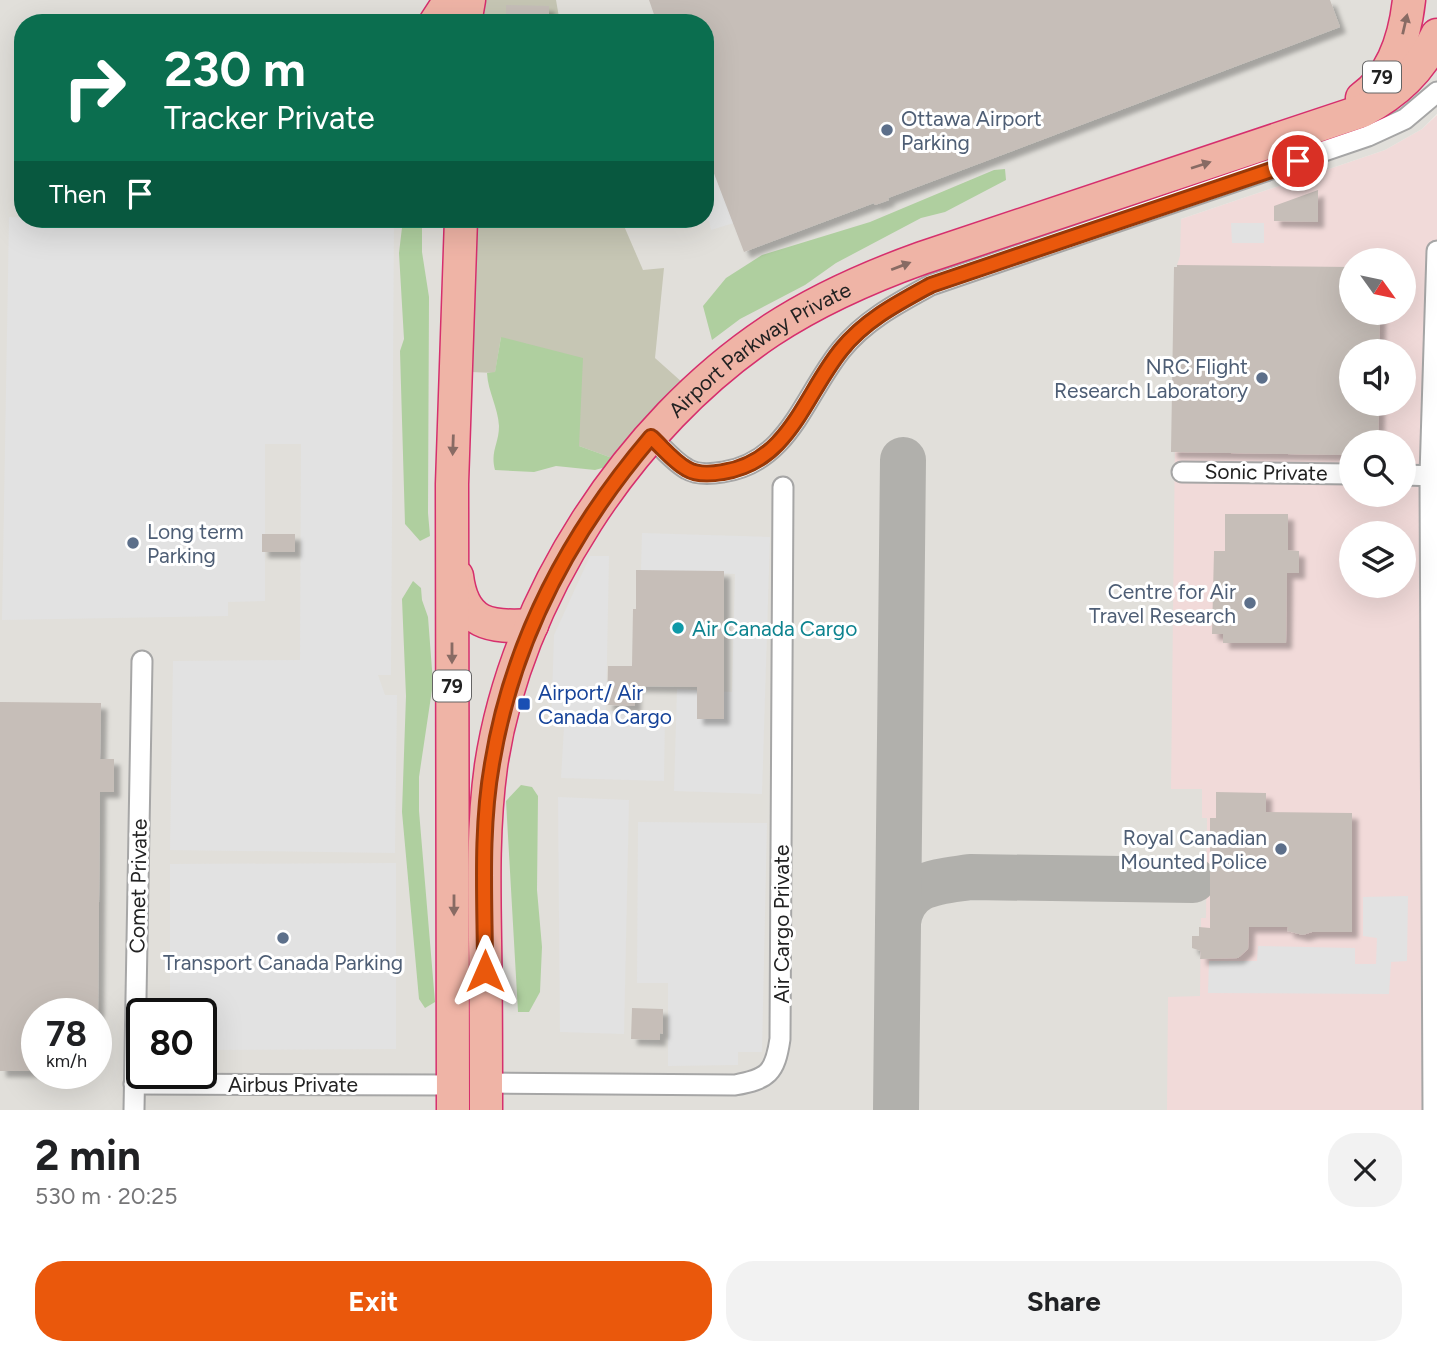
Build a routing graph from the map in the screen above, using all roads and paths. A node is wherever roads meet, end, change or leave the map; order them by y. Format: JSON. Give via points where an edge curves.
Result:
{"nodes":[{"id":1,"x":1409,"y":0,"type":"edge"},
{"id":2,"x":1437,"y":35,"type":"edge"},
{"id":3,"x":1437,"y":92,"type":"edge"},
{"id":4,"x":1317,"y":127,"type":"junction"},
{"id":5,"x":439,"y":228,"type":"edge"},
{"id":6,"x":461,"y":228,"type":"edge"},
{"id":7,"x":1436,"y":251,"type":"edge"},
{"id":8,"x":455,"y":377,"type":"junction"},
{"id":9,"x":651,"y":437,"type":"junction"},
{"id":10,"x":1182,"y":472,"type":"dead end"},
{"id":11,"x":1339,"y":474,"type":"edge"},
{"id":12,"x":1416,"y":475,"type":"edge"},
{"id":13,"x":1434,"y":476,"type":"edge"},
{"id":14,"x":783,"y":487,"type":"dead end"},
{"id":15,"x":452,"y":536,"type":"junction"},
{"id":16,"x":532,"y":625,"type":"junction"},
{"id":17,"x":1435,"y":660,"type":"edge"},
{"id":18,"x":142,"y":661,"type":"dead end"},
{"id":19,"x":1435,"y":840,"type":"edge"},
{"id":20,"x":136,"y":998,"type":"edge"},
{"id":21,"x":217,"y":1087,"type":"edge"},
{"id":22,"x":134,"y":1089,"type":"edge"},
{"id":23,"x":486,"y":1096,"type":"edge"},
{"id":24,"x":453,"y":1097,"type":"edge"},
{"id":25,"x":134,"y":1110,"type":"edge"},
{"id":26,"x":1433,"y":1110,"type":"edge"}],
"edges":[{"from":4,"to":1,"type":"highway","name":"Airport Parkway Private","number":"79","one_way":true,"via":[[1359,101],[1379,81],[1392,63]]},
{"from":2,"to":4,"type":"highway","name":"Airport Parkway Private","number":"79","via":[[1420,64],[1391,94],[1362,111]]},
{"from":3,"to":9,"type":"street","via":[[1405,119],[1368,136],[931,285],[861,329],[814,387],[783,440],[744,468],[715,474],[687,470]]},
{"from":9,"to":4,"type":"highway","name":"Airport Parkway Private","number":"79","one_way":true,"via":[[739,353],[838,292],[922,258]]},
{"from":5,"to":8,"type":"highway","number":"79"},
{"from":6,"to":8,"type":"highway","number":"79"},
{"from":7,"to":13,"type":"street"},
{"from":8,"to":15,"type":"highway","number":"79","one_way":true},
{"from":9,"to":16,"type":"highway","name":"Airport Parkway Private","number":"79","via":[[586,523]]},
{"from":10,"to":11,"type":"street","name":"Sonic Private"},
{"from":12,"to":13,"type":"street"},
{"from":13,"to":17,"type":"street"},
{"from":14,"to":23,"type":"street","name":"Air Cargo Private","via":[[780,1040],[775,1064],[765,1077],[736,1085]]},
{"from":15,"to":16,"type":"highway","via":[[458,584],[471,611],[491,625]]},
{"from":15,"to":24,"type":"highway","number":"79","one_way":true},
{"from":16,"to":23,"type":"highway","name":"Airport Parkway Private","number":"79","via":[[506,700],[489,785],[484,869]]},
{"from":17,"to":19,"type":"street"},
{"from":18,"to":20,"type":"street","name":"Comet Private"},
{"from":19,"to":26,"type":"street"},
{"from":21,"to":24,"type":"street","name":"Airbus Private"},
{"from":22,"to":25,"type":"street","name":"Comet Private"},
{"from":23,"to":24,"type":"highway"}]}
